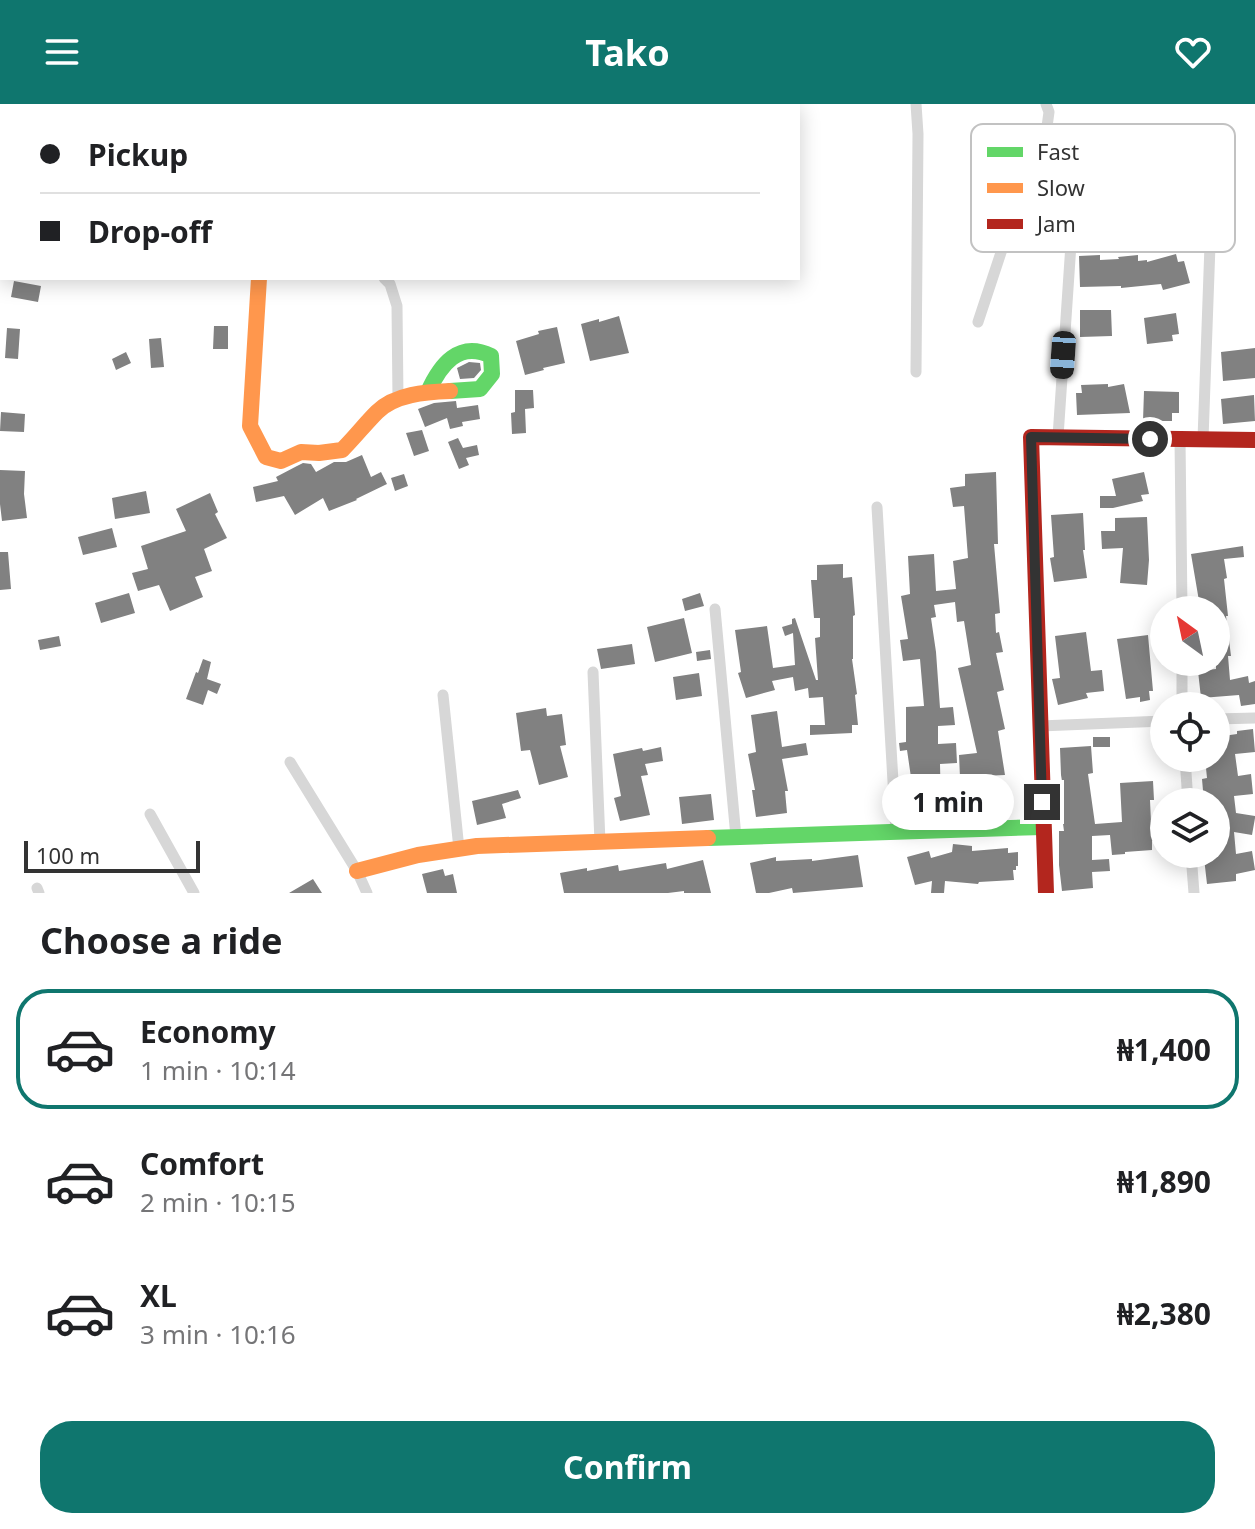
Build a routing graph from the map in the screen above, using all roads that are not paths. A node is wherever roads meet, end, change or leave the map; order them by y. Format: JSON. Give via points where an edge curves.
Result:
{"nodes":[{"id":1,"x":916,"y":104,"type":"edge"},
{"id":2,"x":1046,"y":104,"type":"edge"},
{"id":3,"x":1047,"y":124,"type":"edge"},
{"id":4,"x":1001,"y":252,"type":"edge"},
{"id":5,"x":1070,"y":252,"type":"edge"},
{"id":6,"x":1210,"y":252,"type":"edge"},
{"id":7,"x":259,"y":280,"type":"edge"},
{"id":8,"x":386,"y":280,"type":"edge"},
{"id":9,"x":978,"y":322,"type":"dead end"},
{"id":10,"x":916,"y":372,"type":"dead end"},
{"id":11,"x":428,"y":392,"type":"dead end"},
{"id":12,"x":398,"y":399,"type":"junction"},
{"id":13,"x":1058,"y":437,"type":"junction"},
{"id":14,"x":1180,"y":439,"type":"junction"},
{"id":15,"x":1203,"y":439,"type":"junction"},
{"id":16,"x":1255,"y":440,"type":"edge"},
{"id":17,"x":877,"y":507,"type":"dead end"},
{"id":18,"x":1182,"y":596,"type":"edge"},
{"id":19,"x":715,"y":609,"type":"dead end"},
{"id":20,"x":593,"y":672,"type":"dead end"},
{"id":21,"x":443,"y":695,"type":"dead end"},
{"id":22,"x":1255,"y":718,"type":"edge"},
{"id":23,"x":1230,"y":719,"type":"edge"},
{"id":24,"x":1150,"y":722,"type":"edge"},
{"id":25,"x":1040,"y":726,"type":"junction"},
{"id":26,"x":290,"y":762,"type":"dead end"},
{"id":27,"x":150,"y":814,"type":"dead end"},
{"id":28,"x":1042,"y":827,"type":"junction"},
{"id":29,"x":896,"y":833,"type":"junction"},
{"id":30,"x":736,"y":837,"type":"junction"},
{"id":31,"x":600,"y":842,"type":"junction"},
{"id":32,"x":459,"y":849,"type":"junction"},
{"id":33,"x":1192,"y":868,"type":"edge"},
{"id":34,"x":357,"y":871,"type":"junction"},
{"id":35,"x":194,"y":893,"type":"edge"},
{"id":36,"x":367,"y":893,"type":"edge"},
{"id":37,"x":1046,"y":893,"type":"edge"},
{"id":38,"x":1194,"y":893,"type":"edge"}],
"edges":[{"from":1,"to":10,"type":"street"},
{"from":2,"to":3,"type":"street"},
{"from":4,"to":9,"type":"street"},
{"from":5,"to":13,"type":"street"},
{"from":6,"to":15,"type":"street"},
{"from":7,"to":12,"type":"street","via":[[250,426],[266,457],[281,461],[301,452],[342,450],[379,409]]},
{"from":8,"to":12,"type":"street","via":[[397,306]]},
{"from":11,"to":12,"type":"street"},
{"from":13,"to":14,"type":"street"},
{"from":13,"to":25,"type":"street","via":[[1031,437]]},
{"from":14,"to":15,"type":"street"},
{"from":14,"to":18,"type":"street"},
{"from":15,"to":16,"type":"street"},
{"from":17,"to":29,"type":"street"},
{"from":19,"to":30,"type":"street"},
{"from":20,"to":31,"type":"street"},
{"from":21,"to":32,"type":"street"},
{"from":22,"to":23,"type":"street"},
{"from":24,"to":25,"type":"street"},
{"from":25,"to":28,"type":"street"},
{"from":26,"to":34,"type":"street"},
{"from":27,"to":35,"type":"street"},
{"from":28,"to":29,"type":"street"},
{"from":28,"to":37,"type":"street"},
{"from":29,"to":30,"type":"street"},
{"from":30,"to":31,"type":"street"},
{"from":31,"to":32,"type":"street"},
{"from":32,"to":34,"type":"street"},
{"from":33,"to":38,"type":"street"},
{"from":34,"to":36,"type":"street"}]}
